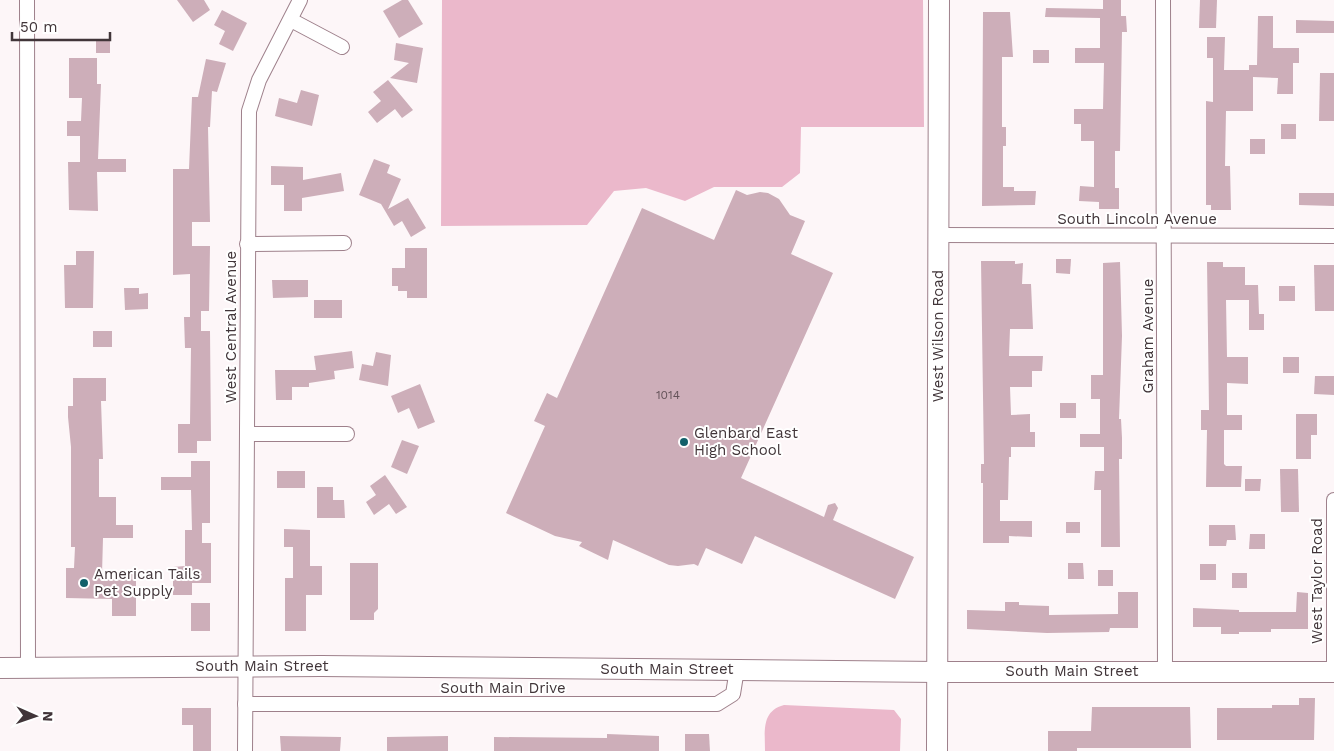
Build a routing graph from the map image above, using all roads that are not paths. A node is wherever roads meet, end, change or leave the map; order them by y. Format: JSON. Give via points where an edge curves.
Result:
{"nodes":[{"id":1,"x":27,"y":0,"type":"edge"},
{"id":2,"x":300,"y":0,"type":"edge"},
{"id":3,"x":939,"y":0,"type":"edge"},
{"id":4,"x":1163,"y":0,"type":"edge"},
{"id":5,"x":291,"y":20,"type":"junction"},
{"id":6,"x":342,"y":47,"type":"dead end"},
{"id":7,"x":939,"y":235,"type":"junction"},
{"id":8,"x":1164,"y":236,"type":"junction"},
{"id":9,"x":1334,"y":236,"type":"edge"},
{"id":10,"x":247,"y":244,"type":"junction"},
{"id":11,"x":344,"y":244,"type":"dead end"},
{"id":12,"x":247,"y":434,"type":"junction"},
{"id":13,"x":347,"y":434,"type":"dead end"},
{"id":14,"x":1334,"y":500,"type":"edge"},
{"id":15,"x":1334,"y":662,"type":"edge"},
{"id":16,"x":247,"y":666,"type":"junction"},
{"id":17,"x":0,"y":668,"type":"edge"},
{"id":18,"x":28,"y":668,"type":"junction"},
{"id":19,"x":737,"y":669,"type":"junction"},
{"id":20,"x":1165,"y":671,"type":"junction"},
{"id":21,"x":938,"y":672,"type":"junction"},
{"id":22,"x":1334,"y":672,"type":"edge"},
{"id":23,"x":245,"y":704,"type":"junction"},
{"id":24,"x":245,"y":751,"type":"edge"},
{"id":25,"x":937,"y":751,"type":"edge"}],
"edges":[{"from":1,"to":18,"type":"street"},
{"from":2,"to":5,"type":"street","name":"West Central Avenue"},
{"from":3,"to":7,"type":"main road","name":"West Wilson Road"},
{"from":4,"to":8,"type":"street","name":"Graham Avenue"},
{"from":5,"to":6,"type":"street"},
{"from":5,"to":10,"type":"street","name":"West Central Avenue","via":[[259,80],[249,111]]},
{"from":7,"to":8,"type":"street","name":"South Lincoln Avenue"},
{"from":7,"to":21,"type":"main road","name":"West Wilson Road"},
{"from":8,"to":9,"type":"street","name":"South Lincoln Avenue"},
{"from":8,"to":20,"type":"street","name":"Graham Avenue"},
{"from":10,"to":11,"type":"street"},
{"from":10,"to":12,"type":"street","name":"West Central Avenue"},
{"from":12,"to":13,"type":"street"},
{"from":12,"to":16,"type":"street","name":"West Central Avenue"},
{"from":14,"to":15,"type":"street","name":"West Taylor Road"},
{"from":16,"to":18,"type":"main road","name":"South Main Street"},
{"from":16,"to":19,"type":"main road","name":"South Main Street"},
{"from":16,"to":23,"type":"street","name":"West Central Avenue"},
{"from":17,"to":18,"type":"main road","name":"South Main Street"},
{"from":19,"to":21,"type":"main road","name":"South Main Street"},
{"from":19,"to":23,"type":"street","name":"South Main Drive","via":[[733,694],[717,704]]},
{"from":20,"to":21,"type":"main road","name":"South Main Street"},
{"from":20,"to":22,"type":"main road","name":"South Main Street"},
{"from":21,"to":25,"type":"main road","name":"West Wilson Road"},
{"from":23,"to":24,"type":"street","name":"West Central Avenue"}]}
